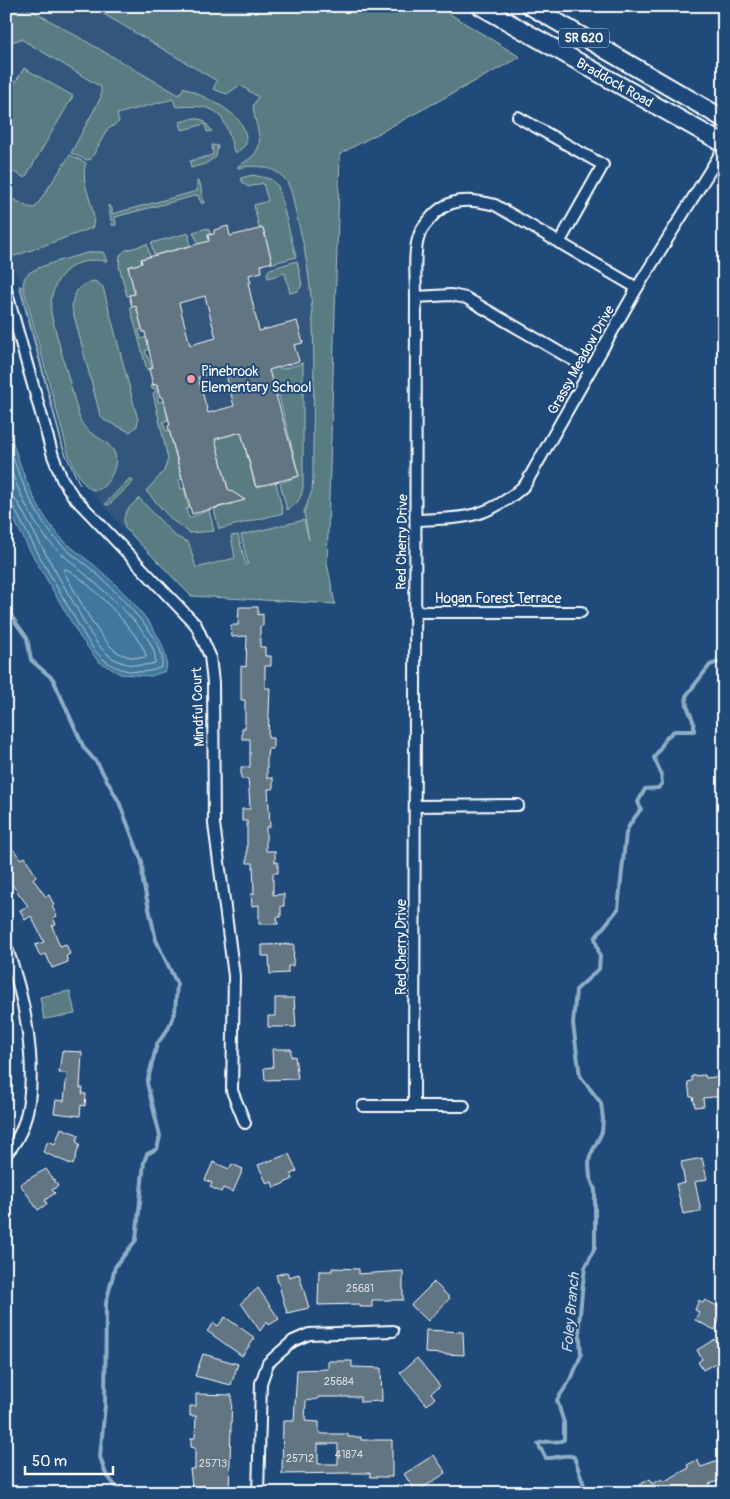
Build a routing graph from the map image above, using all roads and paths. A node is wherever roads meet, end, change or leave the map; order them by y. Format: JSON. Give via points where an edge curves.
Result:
{"nodes":[{"id":1,"x":480,"y":6,"type":"edge"},
{"id":2,"x":530,"y":6,"type":"edge"},
{"id":3,"x":518,"y":117,"type":"dead end"},
{"id":4,"x":724,"y":119,"type":"edge"},
{"id":5,"x":724,"y":144,"type":"edge"},
{"id":6,"x":724,"y":148,"type":"edge"},
{"id":7,"x":559,"y":243,"type":"junction"},
{"id":8,"x":637,"y":288,"type":"junction"},
{"id":9,"x":6,"y":290,"type":"edge"},
{"id":10,"x":416,"y":298,"type":"junction"},
{"id":11,"x":590,"y":370,"type":"junction"},
{"id":12,"x":416,"y":520,"type":"junction"},
{"id":13,"x":415,"y":612,"type":"junction"},
{"id":14,"x":581,"y":612,"type":"dead end"},
{"id":15,"x":416,"y":806,"type":"junction"},
{"id":16,"x":518,"y":806,"type":"dead end"},
{"id":17,"x":6,"y":946,"type":"edge"},
{"id":18,"x":363,"y":1106,"type":"dead end"},
{"id":19,"x":414,"y":1106,"type":"junction"},
{"id":20,"x":464,"y":1106,"type":"dead end"},
{"id":21,"x":245,"y":1123,"type":"dead end"},
{"id":22,"x":6,"y":1154,"type":"edge"},
{"id":23,"x":393,"y":1332,"type":"dead end"},
{"id":24,"x":258,"y":1493,"type":"edge"}],
"edges":[{"from":1,"to":5,"type":"main road","name":"Braddock Road"},
{"from":2,"to":4,"type":"main road","name":"Braddock Road","number":"SR 620"},
{"from":3,"to":7,"type":"street","via":[[603,165]]},
{"from":6,"to":8,"type":"street","name":"Grassy Meadow Drive"},
{"from":7,"to":8,"type":"street","name":"Red Cherry Drive"},
{"from":7,"to":10,"type":"street","name":"Red Cherry Drive","via":[[495,205],[478,200],[459,200],[436,211],[418,236]]},
{"from":8,"to":11,"type":"street","name":"Grassy Meadow Drive"},
{"from":9,"to":21,"type":"street","name":"Mindful Court","via":[[62,479],[73,496],[196,625],[210,656],[214,824],[234,976],[232,1091]]},
{"from":10,"to":11,"type":"street","via":[[452,295],[466,298]]},
{"from":10,"to":12,"type":"street","name":"Red Cherry Drive"},
{"from":11,"to":12,"type":"street","name":"Grassy Meadow Drive","via":[[537,467],[525,485],[507,502],[463,518]]},
{"from":12,"to":13,"type":"street","name":"Red Cherry Drive"},
{"from":13,"to":14,"type":"street","name":"Hogan Forest Terrace"},
{"from":13,"to":15,"type":"street","name":"Red Cherry Drive"},
{"from":15,"to":16,"type":"street"},
{"from":15,"to":19,"type":"street","name":"Red Cherry Drive"},
{"from":17,"to":22,"type":"street","via":[[17,974],[26,1013],[31,1057],[26,1121],[18,1141]]},
{"from":18,"to":19,"type":"street"},
{"from":19,"to":20,"type":"street"},
{"from":23,"to":24,"type":"street","via":[[309,1334],[293,1341],[268,1363],[261,1383]]}]}
